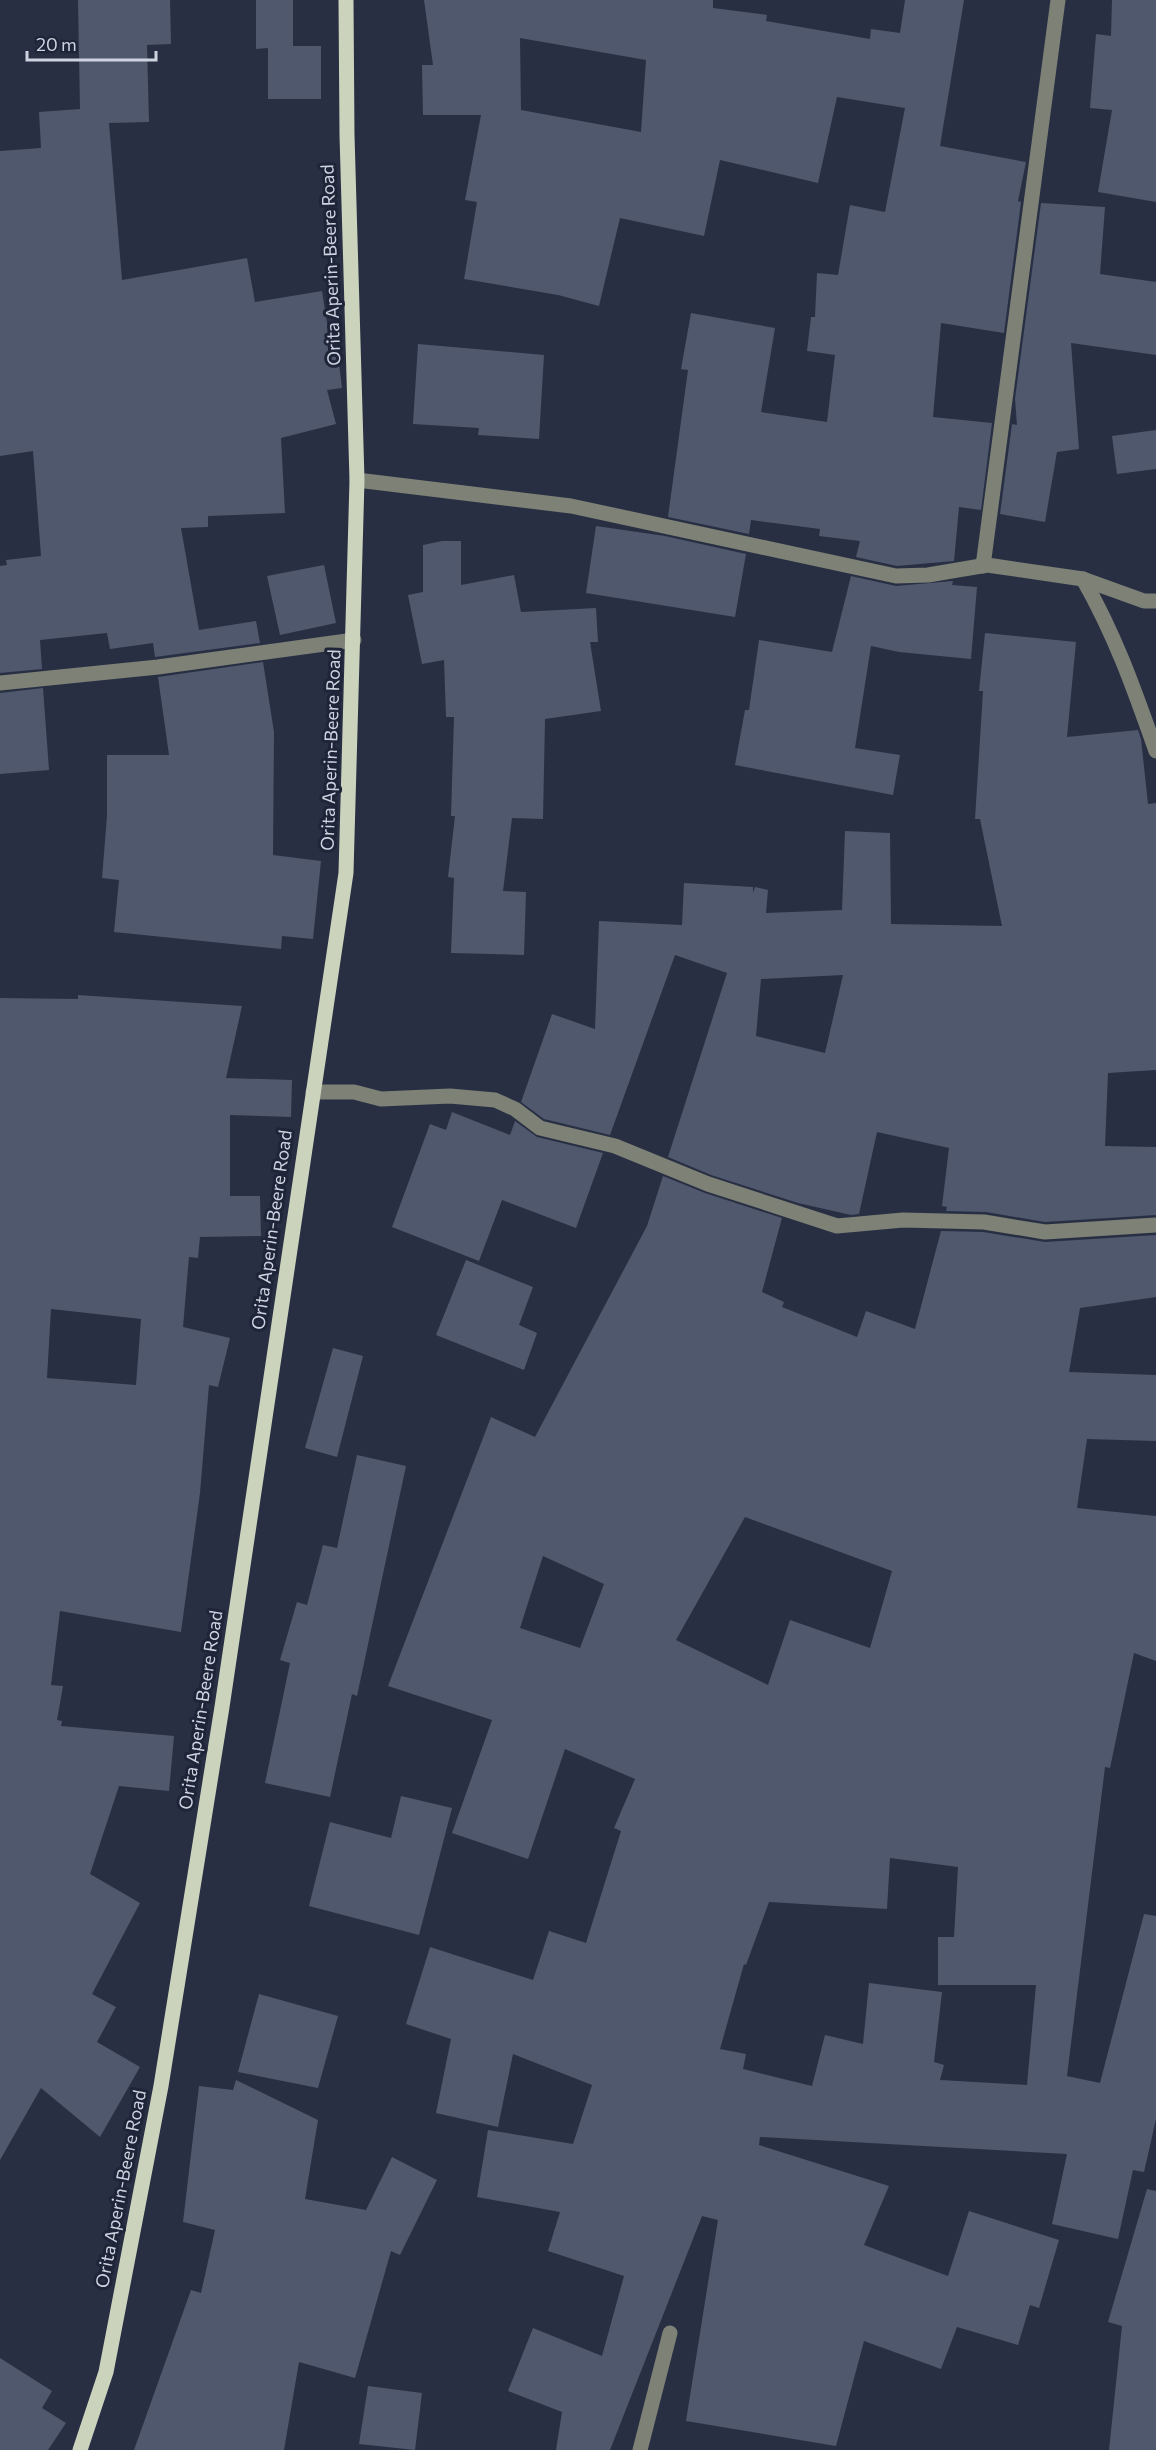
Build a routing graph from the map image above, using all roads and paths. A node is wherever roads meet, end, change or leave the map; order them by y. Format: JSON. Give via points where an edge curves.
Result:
{"nodes":[{"id":1,"x":346,"y":0,"type":"edge"},
{"id":2,"x":1058,"y":0,"type":"edge"},
{"id":3,"x":357,"y":480,"type":"junction"},
{"id":4,"x":983,"y":566,"type":"junction"},
{"id":5,"x":1083,"y":579,"type":"junction"},
{"id":6,"x":1156,"y":601,"type":"edge"},
{"id":7,"x":354,"y":640,"type":"junction"},
{"id":8,"x":0,"y":683,"type":"edge"},
{"id":9,"x":1156,"y":751,"type":"edge"},
{"id":10,"x":312,"y":1092,"type":"junction"},
{"id":11,"x":1156,"y":1225,"type":"edge"},
{"id":12,"x":670,"y":2333,"type":"dead end"},
{"id":13,"x":80,"y":2450,"type":"edge"},
{"id":14,"x":640,"y":2450,"type":"edge"}],
"edges":[{"from":1,"to":3,"type":"main road","name":"Orita Aperin-Beere Road"},
{"from":2,"to":4,"type":"street"},
{"from":3,"to":4,"type":"street","via":[[571,506],[896,576]]},
{"from":3,"to":7,"type":"main road","name":"Orita Aperin-Beere Road"},
{"from":4,"to":5,"type":"street"},
{"from":5,"to":6,"type":"street","via":[[1144,601]]},
{"from":5,"to":9,"type":"street","via":[[1127,666]]},
{"from":7,"to":8,"type":"street","via":[[158,667]]},
{"from":7,"to":10,"type":"main road","name":"Orita Aperin-Beere Road","via":[[346,873]]},
{"from":10,"to":11,"type":"street","via":[[354,1092],[381,1099],[450,1096],[495,1100],[540,1128],[615,1146],[708,1184],[837,1226],[903,1220],[984,1222],[1045,1232]]},
{"from":10,"to":13,"type":"main road","name":"Orita Aperin-Beere Road","via":[[224,1696],[161,2086],[106,2372]]},
{"from":12,"to":14,"type":"street"}]}
